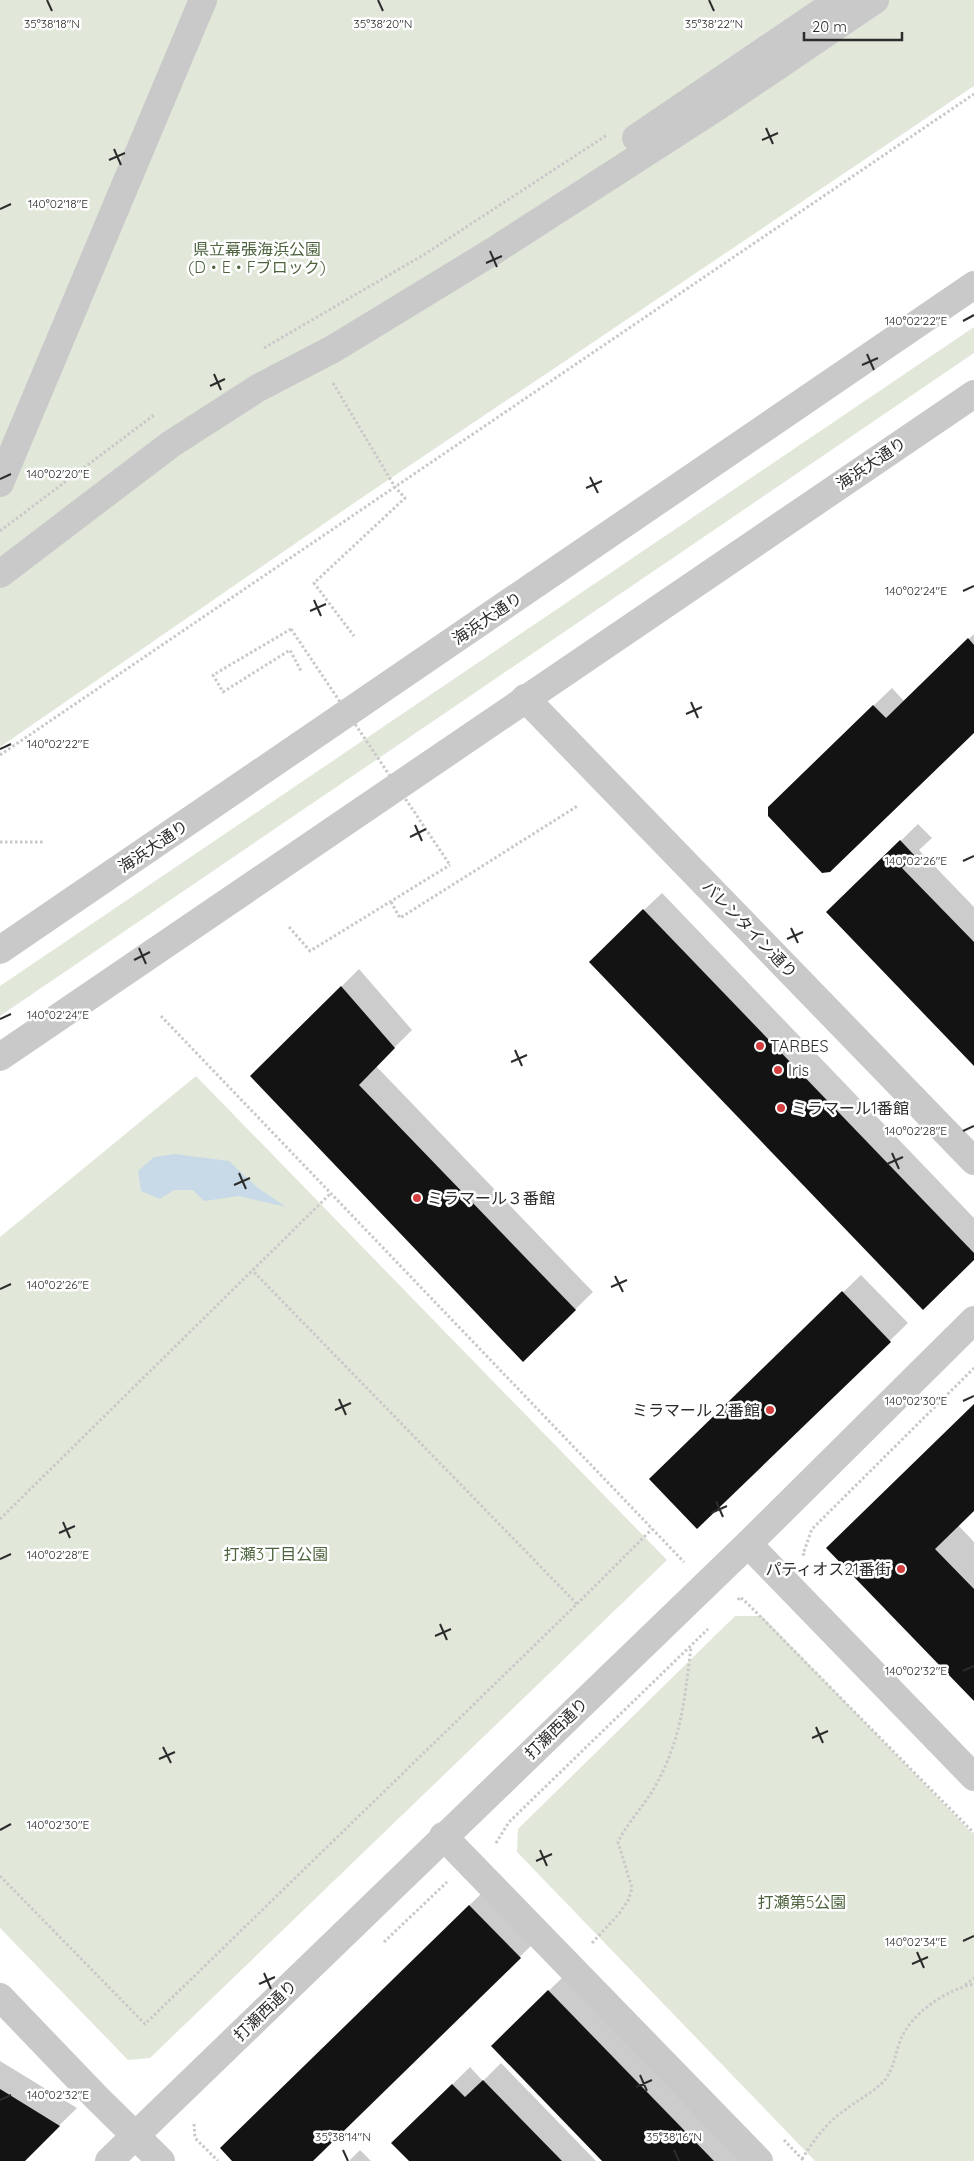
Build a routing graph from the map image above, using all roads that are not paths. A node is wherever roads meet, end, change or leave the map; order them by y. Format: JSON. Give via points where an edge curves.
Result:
{"nodes":[{"id":1,"x":203,"y":0,"type":"edge"},
{"id":2,"x":839,"y":0,"type":"edge"},
{"id":3,"x":875,"y":0,"type":"edge"},
{"id":4,"x":974,"y":284,"type":"edge"},
{"id":5,"x":324,"y":334,"type":"junction"},
{"id":6,"x":974,"y":394,"type":"edge"},
{"id":7,"x":0,"y":483,"type":"edge"},
{"id":8,"x":0,"y":554,"type":"edge"},
{"id":9,"x":0,"y":574,"type":"edge"},
{"id":10,"x":525,"y":698,"type":"junction"},
{"id":11,"x":0,"y":950,"type":"edge"},
{"id":12,"x":0,"y":1057,"type":"edge"},
{"id":13,"x":974,"y":1161,"type":"edge"},
{"id":14,"x":974,"y":1320,"type":"edge"},
{"id":15,"x":748,"y":1544,"type":"junction"},
{"id":16,"x":974,"y":1777,"type":"edge"},
{"id":17,"x":444,"y":1836,"type":"junction"},
{"id":18,"x":0,"y":1997,"type":"edge"},
{"id":19,"x":136,"y":2135,"type":"junction"},
{"id":20,"x":109,"y":2161,"type":"edge"},
{"id":21,"x":161,"y":2161,"type":"edge"},
{"id":22,"x":758,"y":2161,"type":"edge"}],
"edges":[{"from":1,"to":7,"type":"street"},
{"from":2,"to":5,"type":"street","via":[[424,283]]},
{"from":3,"to":5,"type":"street","via":[[599,185],[412,302]]},
{"from":4,"to":11,"type":"street","name":"海浜大通り"},
{"from":5,"to":8,"type":"street","via":[[172,426]]},
{"from":5,"to":9,"type":"street","via":[[258,388],[171,444]]},
{"from":6,"to":10,"type":"street","name":"海浜大通り"},
{"from":10,"to":12,"type":"street","name":"海浜大通り"},
{"from":10,"to":13,"type":"street","name":"バレンタイン通り"},
{"from":14,"to":15,"type":"street","name":"打瀬西通り"},
{"from":15,"to":16,"type":"street"},
{"from":15,"to":17,"type":"street","name":"打瀬西通り"},
{"from":17,"to":19,"type":"street","name":"打瀬西通り"},
{"from":17,"to":22,"type":"street"},
{"from":18,"to":19,"type":"street"},
{"from":19,"to":20,"type":"street","name":"打瀬西通り"},
{"from":19,"to":21,"type":"street"}]}
